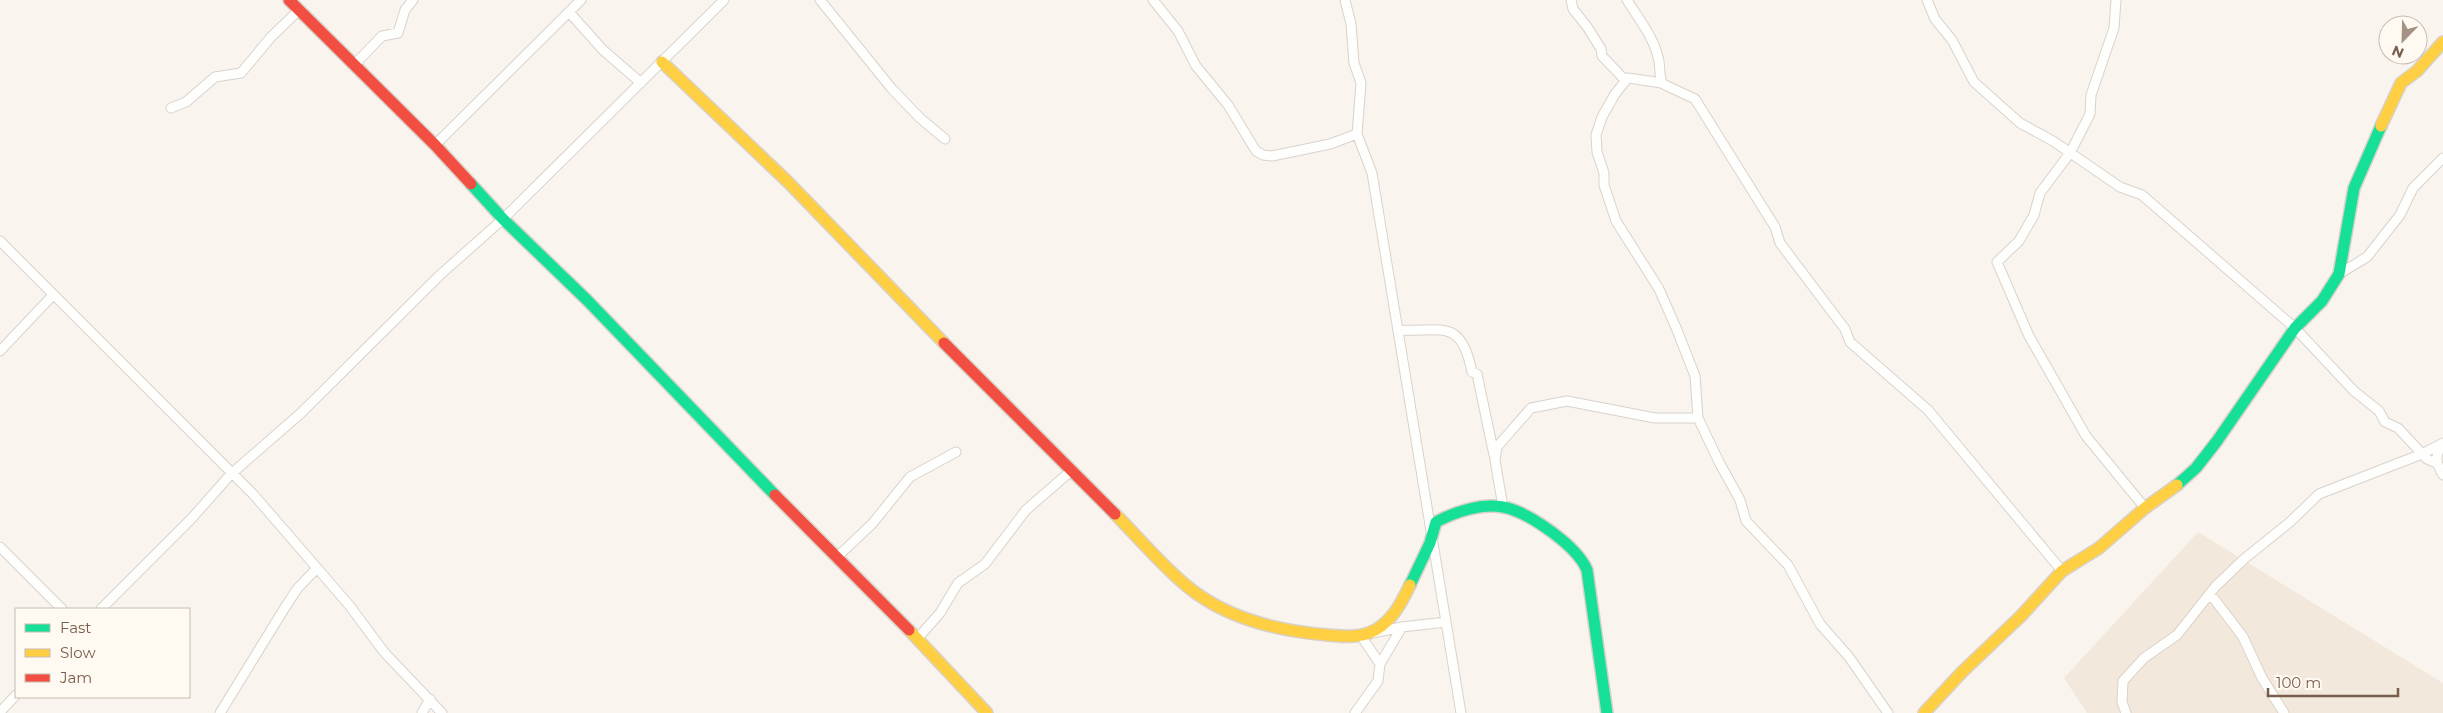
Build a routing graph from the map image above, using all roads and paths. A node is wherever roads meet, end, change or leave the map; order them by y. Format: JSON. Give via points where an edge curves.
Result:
{"nodes":[{"id":1,"x":289,"y":0,"type":"edge"},
{"id":2,"x":413,"y":0,"type":"edge"},
{"id":3,"x":581,"y":0,"type":"edge"},
{"id":4,"x":724,"y":0,"type":"edge"},
{"id":5,"x":820,"y":0,"type":"edge"},
{"id":6,"x":1153,"y":0,"type":"edge"},
{"id":7,"x":1344,"y":0,"type":"edge"},
{"id":8,"x":1571,"y":0,"type":"edge"},
{"id":9,"x":1627,"y":0,"type":"edge"},
{"id":10,"x":1927,"y":0,"type":"edge"},
{"id":11,"x":2116,"y":0,"type":"edge"},
{"id":12,"x":300,"y":10,"type":"junction"},
{"id":13,"x":569,"y":12,"type":"junction"},
{"id":14,"x":2443,"y":42,"type":"edge"},
{"id":15,"x":662,"y":62,"type":"junction"},
{"id":16,"x":354,"y":65,"type":"junction"},
{"id":17,"x":1625,"y":80,"type":"junction"},
{"id":18,"x":641,"y":83,"type":"junction"},
{"id":19,"x":1662,"y":83,"type":"junction"},
{"id":20,"x":171,"y":108,"type":"dead end"},
{"id":21,"x":1357,"y":134,"type":"junction"},
{"id":22,"x":945,"y":139,"type":"dead end"},
{"id":23,"x":435,"y":146,"type":"junction"},
{"id":24,"x":2070,"y":153,"type":"junction"},
{"id":25,"x":2443,"y":158,"type":"edge"},
{"id":26,"x":503,"y":219,"type":"junction"},
{"id":27,"x":0,"y":241,"type":"edge"},
{"id":28,"x":2339,"y":274,"type":"junction"},
{"id":29,"x":53,"y":295,"type":"junction"},
{"id":30,"x":2295,"y":328,"type":"junction"},
{"id":31,"x":1398,"y":330,"type":"junction"},
{"id":32,"x":0,"y":350,"type":"edge"},
{"id":33,"x":1698,"y":418,"type":"junction"},
{"id":34,"x":2443,"y":443,"type":"edge"},
{"id":35,"x":956,"y":452,"type":"dead end"},
{"id":36,"x":2422,"y":454,"type":"junction"},
{"id":37,"x":1495,"y":460,"type":"junction"},
{"id":38,"x":2436,"y":463,"type":"junction"},
{"id":39,"x":1071,"y":471,"type":"junction"},
{"id":40,"x":231,"y":474,"type":"junction"},
{"id":41,"x":2443,"y":475,"type":"edge"},
{"id":42,"x":1503,"y":507,"type":"junction"},
{"id":43,"x":2145,"y":508,"type":"junction"},
{"id":44,"x":1431,"y":533,"type":"junction"},
{"id":45,"x":0,"y":548,"type":"edge"},
{"id":46,"x":836,"y":558,"type":"junction"},
{"id":47,"x":317,"y":568,"type":"junction"},
{"id":48,"x":2062,"y":571,"type":"junction"},
{"id":49,"x":2209,"y":596,"type":"junction"},
{"id":50,"x":61,"y":608,"type":"edge"},
{"id":51,"x":102,"y":608,"type":"edge"},
{"id":52,"x":1446,"y":622,"type":"junction"},
{"id":53,"x":1402,"y":628,"type":"junction"},
{"id":54,"x":1365,"y":634,"type":"junction"},
{"id":55,"x":916,"y":639,"type":"junction"},
{"id":56,"x":1380,"y":664,"type":"junction"},
{"id":57,"x":15,"y":696,"type":"edge"},
{"id":58,"x":430,"y":699,"type":"junction"},
{"id":59,"x":0,"y":712,"type":"edge"},
{"id":60,"x":220,"y":713,"type":"edge"},
{"id":61,"x":422,"y":713,"type":"edge"},
{"id":62,"x":442,"y":713,"type":"edge"},
{"id":63,"x":987,"y":713,"type":"edge"},
{"id":64,"x":1355,"y":713,"type":"edge"},
{"id":65,"x":1461,"y":713,"type":"edge"},
{"id":66,"x":1607,"y":713,"type":"edge"},
{"id":67,"x":1888,"y":713,"type":"edge"},
{"id":68,"x":1924,"y":713,"type":"edge"},
{"id":69,"x":2126,"y":713,"type":"edge"},
{"id":70,"x":2284,"y":713,"type":"edge"}],
"edges":[{"from":1,"to":12,"type":"street"},
{"from":2,"to":16,"type":"street","via":[[405,10],[398,33],[382,36]]},
{"from":3,"to":13,"type":"street"},
{"from":4,"to":15,"type":"street"},
{"from":5,"to":22,"type":"street","via":[[892,89]]},
{"from":6,"to":21,"type":"street","via":[[1178,30],[1196,66],[1262,155],[1272,156],[1330,144]]},
{"from":7,"to":21,"type":"street","via":[[1351,24],[1354,63],[1361,83]]},
{"from":8,"to":17,"type":"street","via":[[1573,9],[1588,28],[1602,56]]},
{"from":9,"to":19,"type":"street","via":[[1653,42],[1659,57]]},
{"from":10,"to":24,"type":"street","via":[[1935,19],[1952,40],[1974,82],[2020,123]]},
{"from":11,"to":24,"type":"street","via":[[2114,28],[2091,95],[2090,114]]},
{"from":12,"to":16,"type":"street"},
{"from":12,"to":20,"type":"street","via":[[271,37],[241,73],[215,77],[186,102]]},
{"from":13,"to":18,"type":"street","via":[[603,50]]},
{"from":13,"to":23,"type":"street"},
{"from":14,"to":28,"type":"street","via":[[2401,84],[2394,96],[2354,188],[2346,249]]},
{"from":15,"to":18,"type":"street"},
{"from":15,"to":39,"type":"street","via":[[788,182]]},
{"from":16,"to":23,"type":"street"},
{"from":17,"to":19,"type":"street","via":[[1632,77]]},
{"from":17,"to":33,"type":"street","via":[[1602,117],[1596,135],[1604,185],[1616,221],[1659,290],[1685,347],[1695,376]]},
{"from":18,"to":26,"type":"street"},
{"from":19,"to":48,"type":"street","via":[[1694,99],[1775,227],[1780,243],[1845,329],[1850,342],[1928,410]]},
{"from":21,"to":31,"type":"street","via":[[1372,172]]},
{"from":23,"to":26,"type":"street"},
{"from":24,"to":30,"type":"street","via":[[2120,187],[2142,195]]},
{"from":24,"to":43,"type":"street","via":[[2040,193],[2034,215],[2019,241],[1997,262],[2029,336],[2086,436]]},
{"from":25,"to":28,"type":"street","via":[[2413,188],[2400,216],[2367,257]]},
{"from":26,"to":40,"type":"street","via":[[440,275],[301,413]]},
{"from":26,"to":46,"type":"street","via":[[587,300]]},
{"from":27,"to":29,"type":"street"},
{"from":28,"to":30,"type":"street","via":[[2322,301]]},
{"from":29,"to":32,"type":"street"},
{"from":29,"to":40,"type":"street"},
{"from":30,"to":36,"type":"street","via":[[2354,391],[2378,411],[2385,422],[2398,428]]},
{"from":30,"to":43,"type":"street","via":[[2196,468]]},
{"from":31,"to":37,"type":"street","via":[[1440,329],[1460,338],[1472,372],[1477,374]]},
{"from":31,"to":44,"type":"street"},
{"from":33,"to":37,"type":"street","via":[[1655,418],[1567,401],[1540,406],[1531,408],[1497,447]]},
{"from":33,"to":67,"type":"street","via":[[1740,500],[1746,521],[1788,565],[1820,624],[1849,657]]},
{"from":34,"to":36,"type":"street"},
{"from":34,"to":38,"type":"street"},
{"from":35,"to":46,"type":"street","via":[[910,477],[872,524]]},
{"from":36,"to":38,"type":"street"},
{"from":36,"to":49,"type":"street","via":[[2319,494],[2244,559]]},
{"from":37,"to":42,"type":"street"},
{"from":38,"to":41,"type":"street"},
{"from":39,"to":54,"type":"street","via":[[1203,597],[1283,629],[1350,637]]},
{"from":39,"to":55,"type":"street","via":[[1026,510],[985,564],[958,583],[940,613]]},
{"from":40,"to":47,"type":"street","via":[[253,494]]},
{"from":40,"to":51,"type":"street"},
{"from":42,"to":44,"type":"street","via":[[1491,506],[1447,515],[1436,522]]},
{"from":42,"to":66,"type":"street","via":[[1542,527],[1582,558],[1587,570]]},
{"from":43,"to":48,"type":"street","via":[[2099,548]]},
{"from":44,"to":52,"type":"street"},
{"from":44,"to":54,"type":"street","via":[[1430,543],[1398,609],[1382,625]]},
{"from":45,"to":50,"type":"street"},
{"from":46,"to":55,"type":"street"},
{"from":47,"to":58,"type":"street","via":[[349,604],[384,652]]},
{"from":47,"to":60,"type":"street","via":[[297,589]]},
{"from":48,"to":68,"type":"street"},
{"from":49,"to":69,"type":"street","via":[[2177,635],[2144,658],[2123,680],[2122,702]]},
{"from":49,"to":70,"type":"street","via":[[2242,637]]},
{"from":52,"to":53,"type":"street"},
{"from":52,"to":65,"type":"street"},
{"from":53,"to":54,"type":"street"},
{"from":53,"to":56,"type":"street"},
{"from":54,"to":56,"type":"street"},
{"from":55,"to":63,"type":"street"},
{"from":56,"to":64,"type":"street","via":[[1378,681]]},
{"from":57,"to":59,"type":"street"},
{"from":58,"to":61,"type":"street"},
{"from":58,"to":62,"type":"street"}]}
